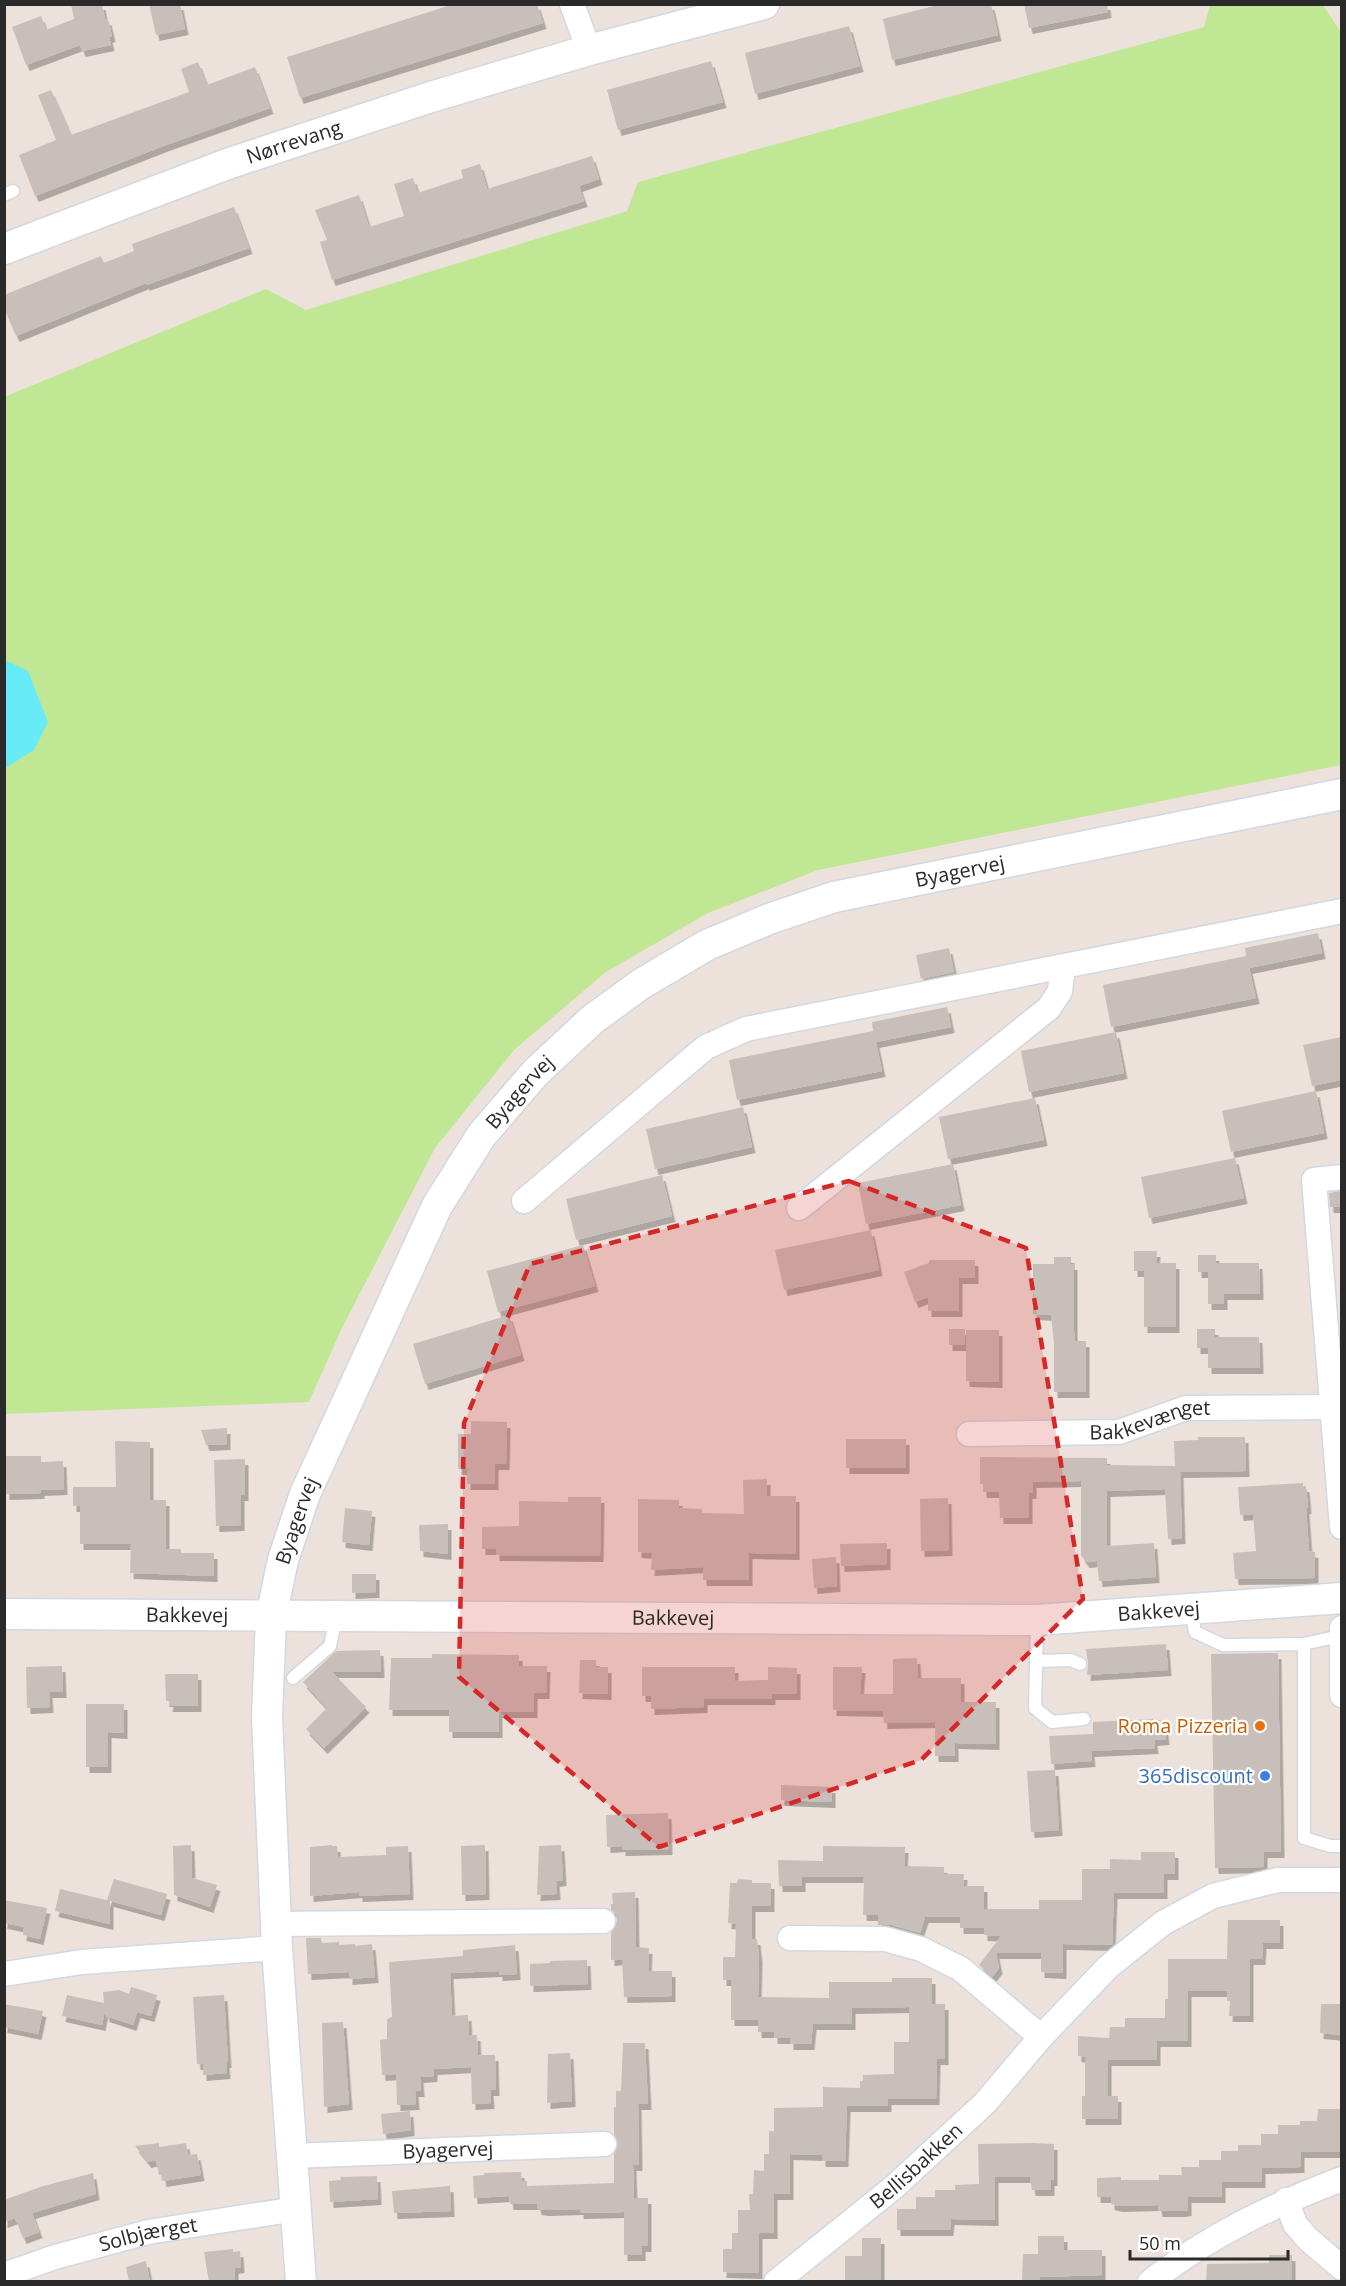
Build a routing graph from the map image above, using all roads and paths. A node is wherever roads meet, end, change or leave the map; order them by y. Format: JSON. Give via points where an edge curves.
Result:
{"nodes":[{"id":1,"x":572,"y":4,"type":"edge"},
{"id":2,"x":764,"y":4,"type":"edge"},
{"id":3,"x":589,"y":50,"type":"junction"},
{"id":4,"x":4,"y":249,"type":"edge"},
{"id":5,"x":1341,"y":794,"type":"edge"},
{"id":6,"x":1341,"y":911,"type":"edge"},
{"id":7,"x":1063,"y":967,"type":"junction"},
{"id":8,"x":1341,"y":1177,"type":"edge"},
{"id":9,"x":524,"y":1201,"type":"dead end"},
{"id":10,"x":799,"y":1208,"type":"dead end"},
{"id":11,"x":1333,"y":1307,"type":"edge"},
{"id":12,"x":1332,"y":1407,"type":"junction"},
{"id":13,"x":969,"y":1434,"type":"dead end"},
{"id":14,"x":1341,"y":1527,"type":"edge"},
{"id":15,"x":1341,"y":1598,"type":"edge"},
{"id":16,"x":1191,"y":1610,"type":"junction"},
{"id":17,"x":4,"y":1614,"type":"edge"},
{"id":18,"x":271,"y":1617,"type":"junction"},
{"id":19,"x":336,"y":1617,"type":"junction"},
{"id":20,"x":1037,"y":1620,"type":"junction"},
{"id":21,"x":1341,"y":1632,"type":"edge"},
{"id":22,"x":1304,"y":1644,"type":"junction"},
{"id":23,"x":1036,"y":1661,"type":"junction"},
{"id":24,"x":1080,"y":1664,"type":"dead end"},
{"id":25,"x":293,"y":1678,"type":"dead end"},
{"id":26,"x":1341,"y":1695,"type":"edge"},
{"id":27,"x":1084,"y":1719,"type":"dead end"},
{"id":28,"x":1341,"y":1846,"type":"edge"},
{"id":29,"x":1341,"y":1880,"type":"edge"},
{"id":30,"x":603,"y":1921,"type":"dead end"},
{"id":31,"x":277,"y":1936,"type":"junction"},
{"id":32,"x":790,"y":1938,"type":"dead end"},
{"id":33,"x":4,"y":1974,"type":"edge"},
{"id":34,"x":1041,"y":2037,"type":"junction"},
{"id":35,"x":604,"y":2144,"type":"dead end"},
{"id":36,"x":292,"y":2156,"type":"junction"},
{"id":37,"x":1341,"y":2179,"type":"edge"},
{"id":38,"x":1286,"y":2200,"type":"junction"},
{"id":39,"x":296,"y":2209,"type":"junction"},
{"id":40,"x":1341,"y":2268,"type":"edge"},
{"id":41,"x":4,"y":2275,"type":"edge"},
{"id":42,"x":301,"y":2282,"type":"edge"},
{"id":43,"x":776,"y":2282,"type":"edge"},
{"id":44,"x":1150,"y":2282,"type":"edge"}],
"edges":[{"from":1,"to":3,"type":"street"},
{"from":2,"to":3,"type":"street","name":"Nørrevang"},
{"from":3,"to":4,"type":"street","name":"Nørrevang","via":[[230,163]]},
{"from":5,"to":18,"type":"street","name":"Byagervej","via":[[834,897],[707,945],[592,1019],[536,1072],[481,1136],[437,1206],[305,1494],[283,1560]]},
{"from":6,"to":7,"type":"street"},
{"from":7,"to":9,"type":"street","via":[[746,1029],[706,1047]]},
{"from":7,"to":10,"type":"street","via":[[1060,991],[1049,1008]]},
{"from":8,"to":11,"type":"street","via":[[1314,1180]]},
{"from":11,"to":12,"type":"street"},
{"from":12,"to":13,"type":"street","name":"Bakkevænget","via":[[1186,1408],[1119,1432]]},
{"from":12,"to":14,"type":"street"},
{"from":15,"to":16,"type":"street","name":"Bakkevej"},
{"from":16,"to":20,"type":"street","name":"Bakkevej"},
{"from":16,"to":22,"type":"lane","via":[[1195,1632],[1223,1644]]},
{"from":17,"to":18,"type":"street","name":"Bakkevej"},
{"from":18,"to":19,"type":"street","name":"Bakkevej"},
{"from":18,"to":31,"type":"street","name":"Byagervej","via":[[267,1717]]},
{"from":19,"to":20,"type":"street","name":"Bakkevej"},
{"from":19,"to":25,"type":"lane","via":[[330,1647]]},
{"from":20,"to":23,"type":"lane"},
{"from":21,"to":22,"type":"lane"},
{"from":21,"to":26,"type":"street"},
{"from":22,"to":28,"type":"lane","via":[[1304,1838]]},
{"from":23,"to":24,"type":"lane","via":[[1071,1660]]},
{"from":23,"to":27,"type":"lane","via":[[1035,1708],[1052,1722]]},
{"from":29,"to":34,"type":"street","name":"Bellisbakken","via":[[1278,1880],[1213,1896],[1163,1923],[1108,1967]]},
{"from":30,"to":31,"type":"street"},
{"from":31,"to":33,"type":"street"},
{"from":31,"to":36,"type":"street","name":"Byagervej"},
{"from":32,"to":34,"type":"street","via":[[885,1940],[921,1949],[962,1970]]},
{"from":34,"to":43,"type":"street","name":"Bellisbakken","via":[[984,2103],[894,2187]]},
{"from":35,"to":36,"type":"street","name":"Byagervej"},
{"from":36,"to":39,"type":"street","name":"Byagervej"},
{"from":37,"to":38,"type":"street"},
{"from":38,"to":40,"type":"street","via":[[1295,2223]]},
{"from":38,"to":44,"type":"street","via":[[1213,2238]]},
{"from":39,"to":41,"type":"street","name":"Solbjærget","via":[[148,2232]]},
{"from":39,"to":42,"type":"street","name":"Byagervej"}]}
